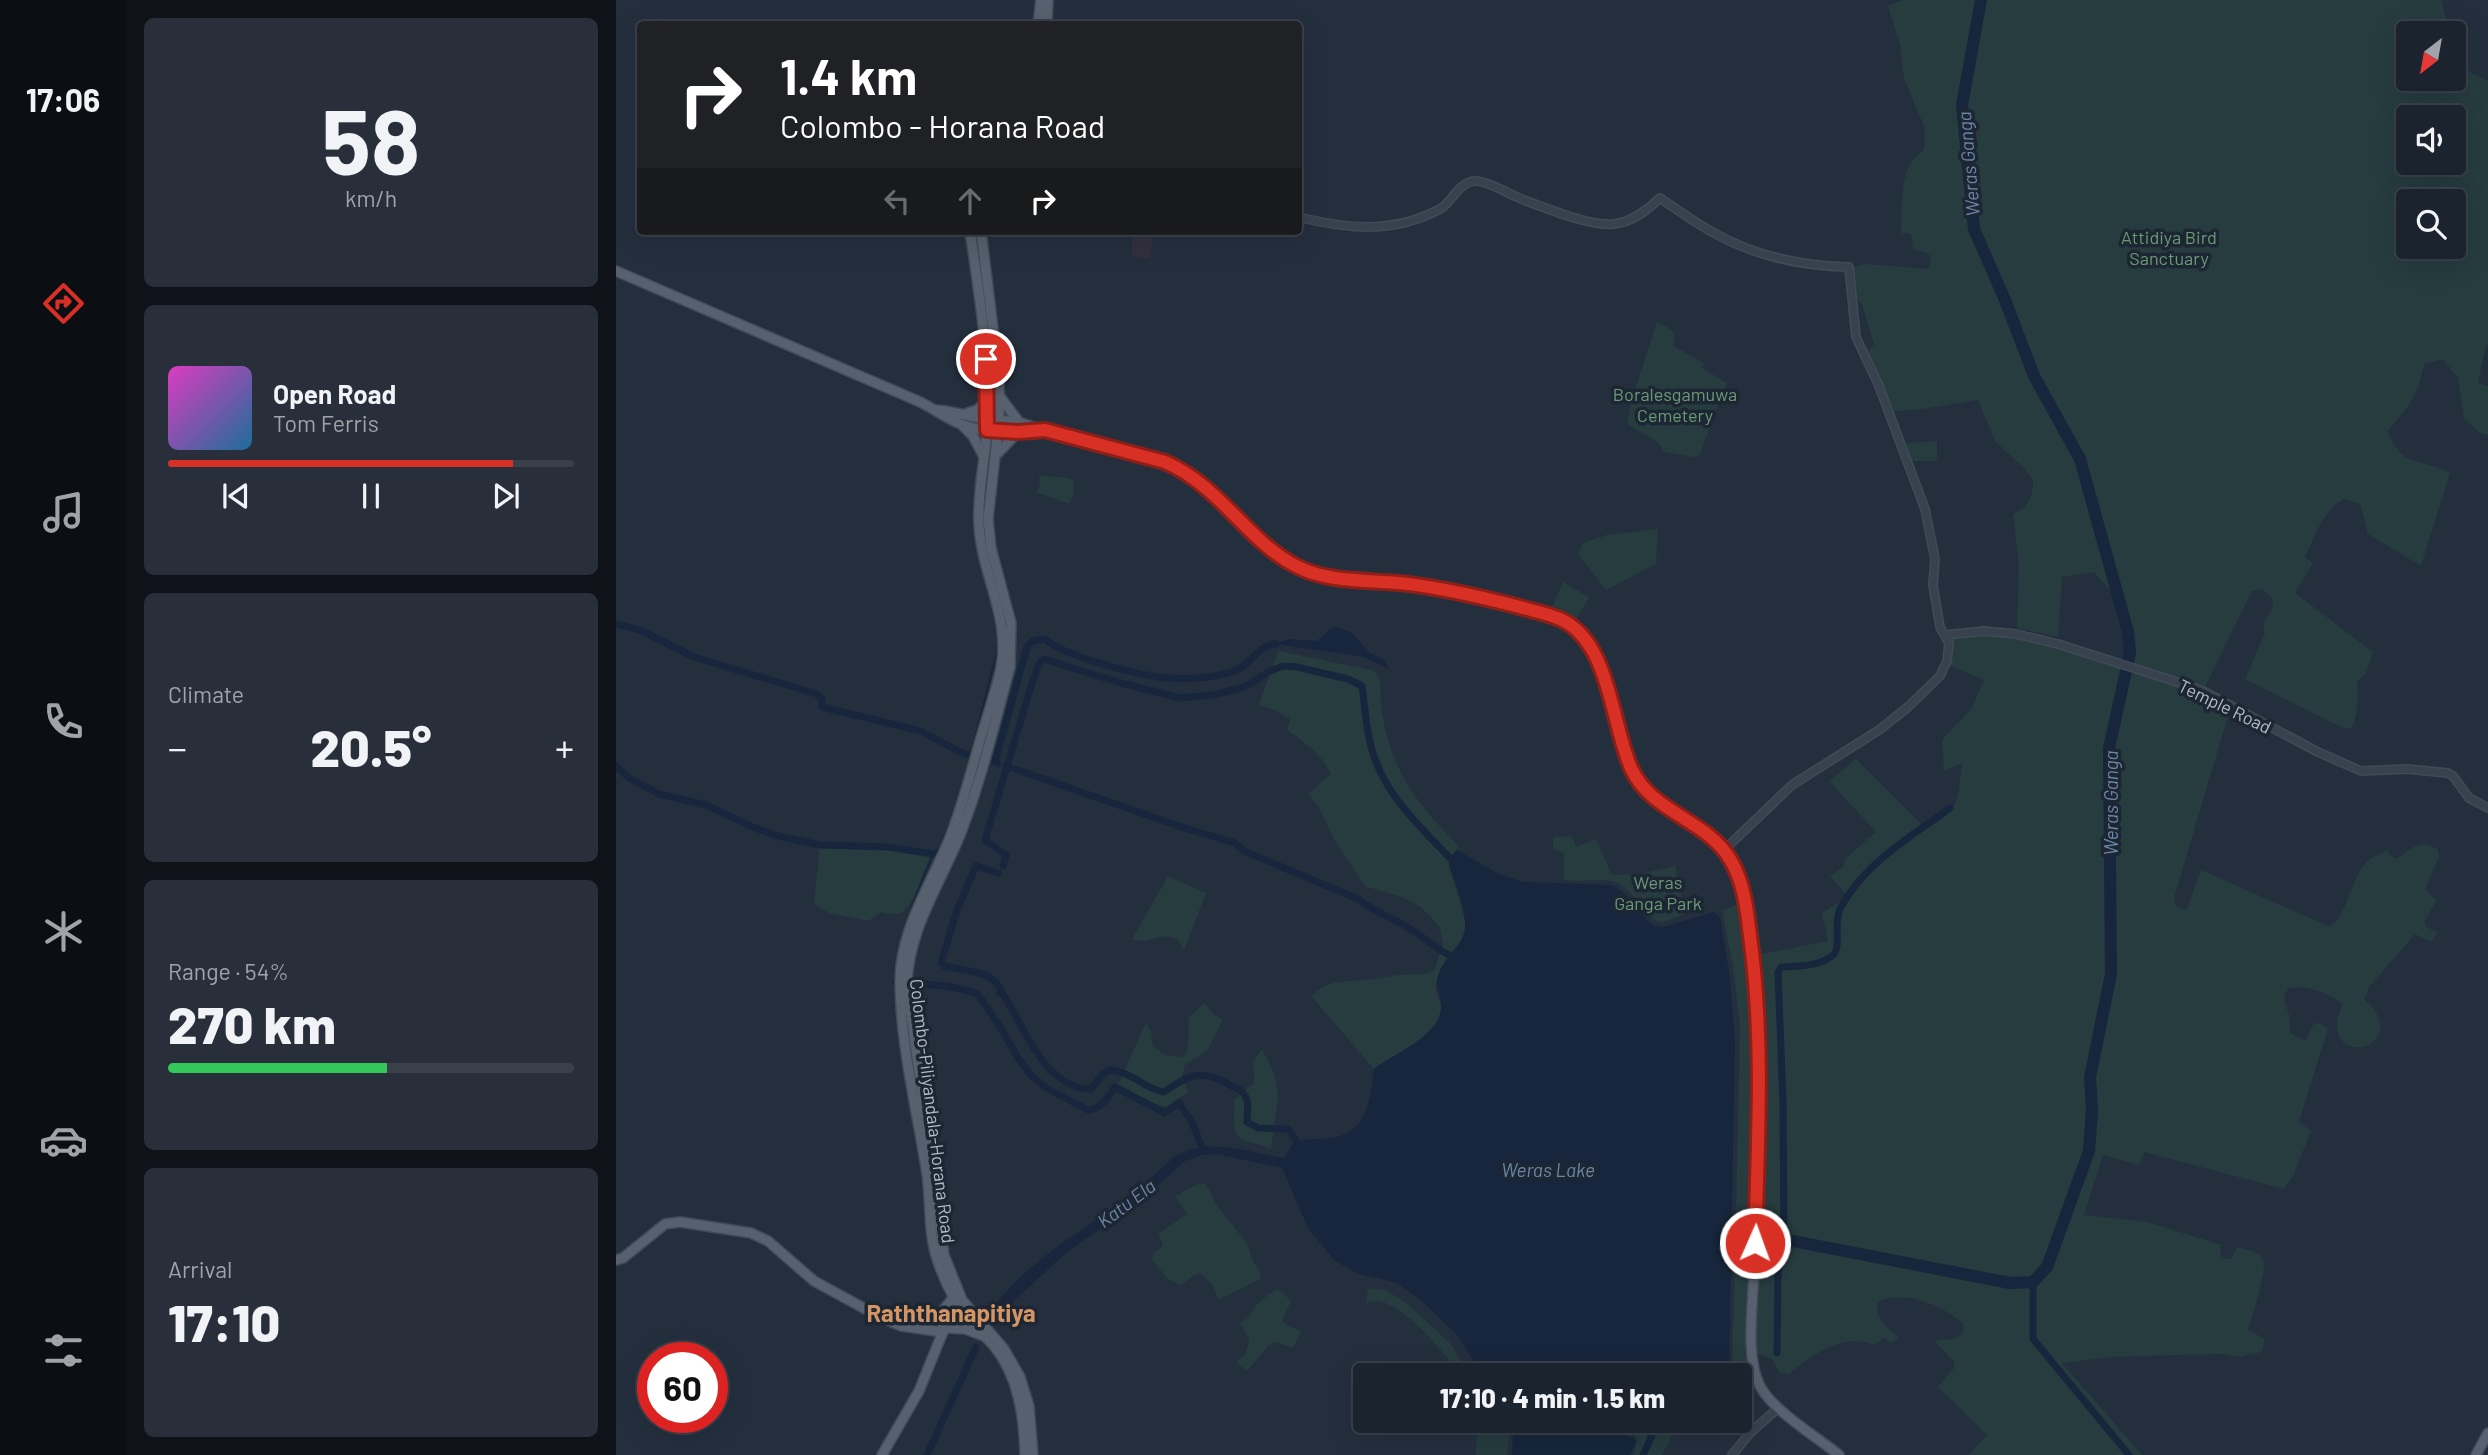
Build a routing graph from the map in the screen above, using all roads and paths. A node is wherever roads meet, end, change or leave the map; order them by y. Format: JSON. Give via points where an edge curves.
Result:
{"nodes":[{"id":1,"x":1041,"y":0,"type":"edge"},
{"id":2,"x":1048,"y":0,"type":"edge"},
{"id":3,"x":1038,"y":21,"type":"edge"},
{"id":4,"x":1046,"y":21,"type":"edge"},
{"id":5,"x":1302,"y":218,"type":"edge"},
{"id":6,"x":971,"y":235,"type":"edge"},
{"id":7,"x":982,"y":235,"type":"edge"},
{"id":8,"x":616,"y":271,"type":"edge"},
{"id":9,"x":1000,"y":397,"type":"junction"},
{"id":10,"x":988,"y":401,"type":"junction"},
{"id":11,"x":962,"y":419,"type":"junction"},
{"id":12,"x":999,"y":421,"type":"junction"},
{"id":13,"x":987,"y":425,"type":"junction"},
{"id":14,"x":1018,"y":427,"type":"junction"},
{"id":15,"x":998,"y":431,"type":"junction"},
{"id":16,"x":984,"y":457,"type":"junction"},
{"id":17,"x":995,"y":458,"type":"junction"},
{"id":18,"x":1945,"y":635,"type":"junction"},
{"id":19,"x":2488,"y":808,"type":"edge"},
{"id":20,"x":1724,"y":850,"type":"junction"},
{"id":21,"x":904,"y":970,"type":"junction"},
{"id":22,"x":924,"y":1136,"type":"junction"},
{"id":23,"x":616,"y":1260,"type":"edge"},
{"id":24,"x":944,"y":1279,"type":"junction"},
{"id":25,"x":956,"y":1302,"type":"junction"},
{"id":26,"x":944,"y":1309,"type":"junction"},
{"id":27,"x":944,"y":1331,"type":"junction"},
{"id":28,"x":985,"y":1338,"type":"junction"},
{"id":29,"x":1778,"y":1408,"type":"junction"},
{"id":30,"x":2488,"y":1433,"type":"edge"},
{"id":31,"x":882,"y":1455,"type":"edge"},
{"id":32,"x":1025,"y":1455,"type":"edge"},
{"id":33,"x":1032,"y":1455,"type":"edge"},
{"id":34,"x":1732,"y":1455,"type":"edge"},
{"id":35,"x":1839,"y":1455,"type":"edge"},
{"id":36,"x":2476,"y":1455,"type":"edge"}],
"edges":[{"from":1,"to":3,"type":"main road"},
{"from":2,"to":4,"type":"main road"},
{"from":5,"to":18,"type":"street","via":[[1368,229],[1389,226],[1439,210],[1464,185],[1477,181],[1591,224],[1620,223],[1643,214],[1660,198],[1740,245],[1804,264],[1849,267],[1856,337],[1925,509],[1935,559],[1933,585]]},
{"from":6,"to":10,"type":"main road","name":"Colombo-Piliyandala-Horana Road"},
{"from":7,"to":9,"type":"main road","name":"Colombo-Piliyandala-Horana Road"},
{"from":8,"to":11,"type":"main road"},
{"from":9,"to":12,"type":"main road","name":"Colombo-Piliyandala-Horana Road"},
{"from":9,"to":14,"type":"main road"},
{"from":10,"to":11,"type":"main road"},
{"from":10,"to":13,"type":"main road","name":"Colombo-Piliyandala-Horana Road"},
{"from":11,"to":13,"type":"main road"},
{"from":11,"to":16,"type":"main road"},
{"from":12,"to":13,"type":"main road"},
{"from":12,"to":14,"type":"main road"},
{"from":12,"to":15,"type":"main road","name":"Colombo-Piliyandala-Horana Road"},
{"from":13,"to":15,"type":"main road"},
{"from":13,"to":16,"type":"main road","name":"Colombo-Piliyandala-Horana Road"},
{"from":14,"to":15,"type":"main road"},
{"from":14,"to":17,"type":"main road"},
{"from":14,"to":20,"type":"main road","via":[[1084,439],[1182,469],[1300,569],[1337,578],[1461,592],[1562,620],[1590,646],[1598,661],[1623,749],[1638,781],[1658,802]]},
{"from":15,"to":17,"type":"main road","name":"Colombo-Piliyandala-Horana Road"},
{"from":16,"to":21,"type":"main road","name":"Colombo-Piliyandala-Horana Road","via":[[979,523],[1003,627],[1000,668],[957,817],[910,927]]},
{"from":17,"to":21,"type":"main road","name":"Colombo-Piliyandala-Horana Road","via":[[989,539],[1011,623],[1010,667],[969,809],[916,930]]},
{"from":18,"to":19,"type":"street","name":"Temple Road","via":[[2016,634],[2083,652],[2203,691],[2361,771],[2448,773],[2469,797]]},
{"from":18,"to":20,"type":"street","via":[[1950,648],[1940,676],[1879,730],[1792,785]]},
{"from":20,"to":29,"type":"main road","via":[[1738,874],[1745,901],[1757,1004],[1753,1362],[1759,1386]]},
{"from":21,"to":22,"type":"main road","name":"Colombo-Piliyandala-Horana Road"},
{"from":22,"to":24,"type":"main road","name":"Colombo-Piliyandala-Horana Road","via":[[934,1250]]},
{"from":22,"to":33,"type":"main road","name":"Colombo-Piliyandala-Horana Road","via":[[934,1168],[944,1255],[962,1300],[1004,1349],[1020,1377],[1029,1406]]},
{"from":23,"to":27,"type":"main road","via":[[665,1224],[751,1233],[768,1241],[814,1281],[880,1317],[901,1326]]},
{"from":24,"to":25,"type":"main road","name":"Colombo-Piliyandala-Horana Road"},
{"from":24,"to":26,"type":"main road"},
{"from":25,"to":26,"type":"main road"},
{"from":25,"to":27,"type":"main road"},
{"from":25,"to":28,"type":"main road","name":"Colombo-Piliyandala-Horana Road"},
{"from":26,"to":27,"type":"main road"},
{"from":27,"to":28,"type":"main road","via":[[965,1329]]},
{"from":27,"to":31,"type":"main road","via":[[919,1391]]},
{"from":28,"to":32,"type":"main road","name":"Colombo-Piliyandala-Horana Road","via":[[1007,1367],[1019,1396]]},
{"from":29,"to":34,"type":"street"},
{"from":29,"to":35,"type":"main road"},
{"from":30,"to":36,"type":"main road"}]}
